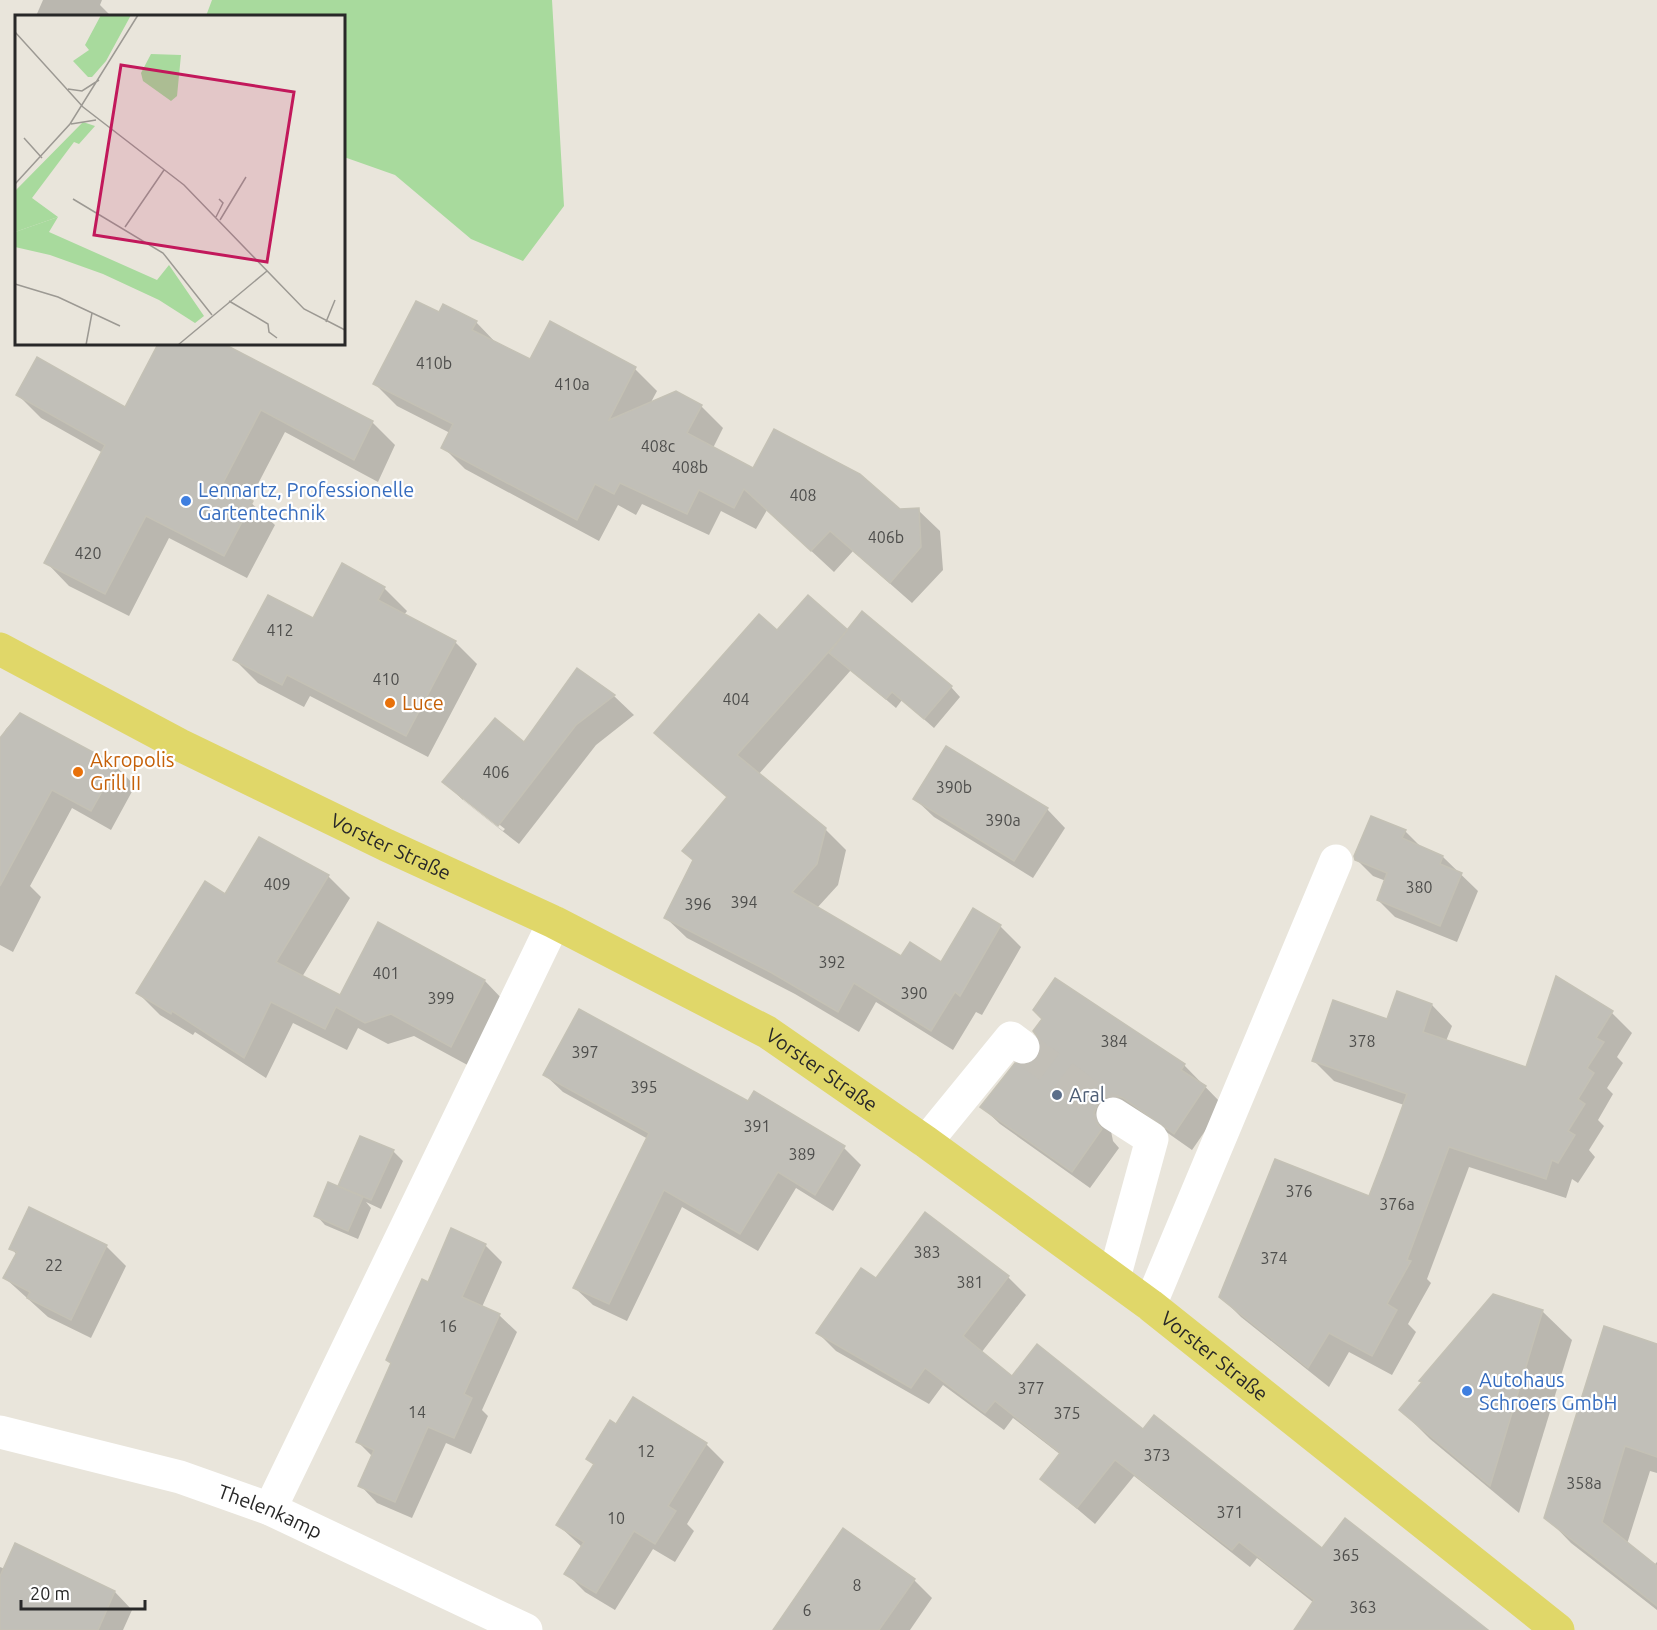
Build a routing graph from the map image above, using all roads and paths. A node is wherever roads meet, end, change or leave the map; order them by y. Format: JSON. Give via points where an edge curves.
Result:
{"nodes":[{"id":1,"x":0,"y":649,"type":"edge"},
{"id":2,"x":1336,"y":861,"type":"dead end"},
{"id":3,"x":554,"y":922,"type":"junction"},
{"id":4,"x":1023,"y":1047,"type":"tunnel mouth"},
{"id":5,"x":1113,"y":1114,"type":"tunnel mouth"},
{"id":6,"x":926,"y":1142,"type":"junction"},
{"id":7,"x":1114,"y":1278,"type":"junction"},
{"id":8,"x":1150,"y":1305,"type":"junction"},
{"id":9,"x":0,"y":1432,"type":"edge"},
{"id":10,"x":270,"y":1509,"type":"junction"},
{"id":11,"x":526,"y":1630,"type":"edge"},
{"id":12,"x":1558,"y":1630,"type":"edge"}],
"edges":[{"from":1,"to":3,"type":"main road","name":"Vorster Straße","via":[[180,745]]},
{"from":2,"to":8,"type":"street"},
{"from":3,"to":6,"type":"main road","name":"Vorster Straße","via":[[767,1032]]},
{"from":3,"to":10,"type":"street"},
{"from":4,"to":6,"type":"street","via":[[1011,1038]]},
{"from":5,"to":7,"type":"street","via":[[1152,1139]]},
{"from":6,"to":7,"type":"main road","name":"Vorster Straße"},
{"from":7,"to":8,"type":"main road","name":"Vorster Straße"},
{"from":8,"to":12,"type":"main road","name":"Vorster Straße"},
{"from":9,"to":10,"type":"street","name":"Thelenkamp","via":[[180,1477]]},
{"from":10,"to":11,"type":"street","name":"Thelenkamp"}]}
